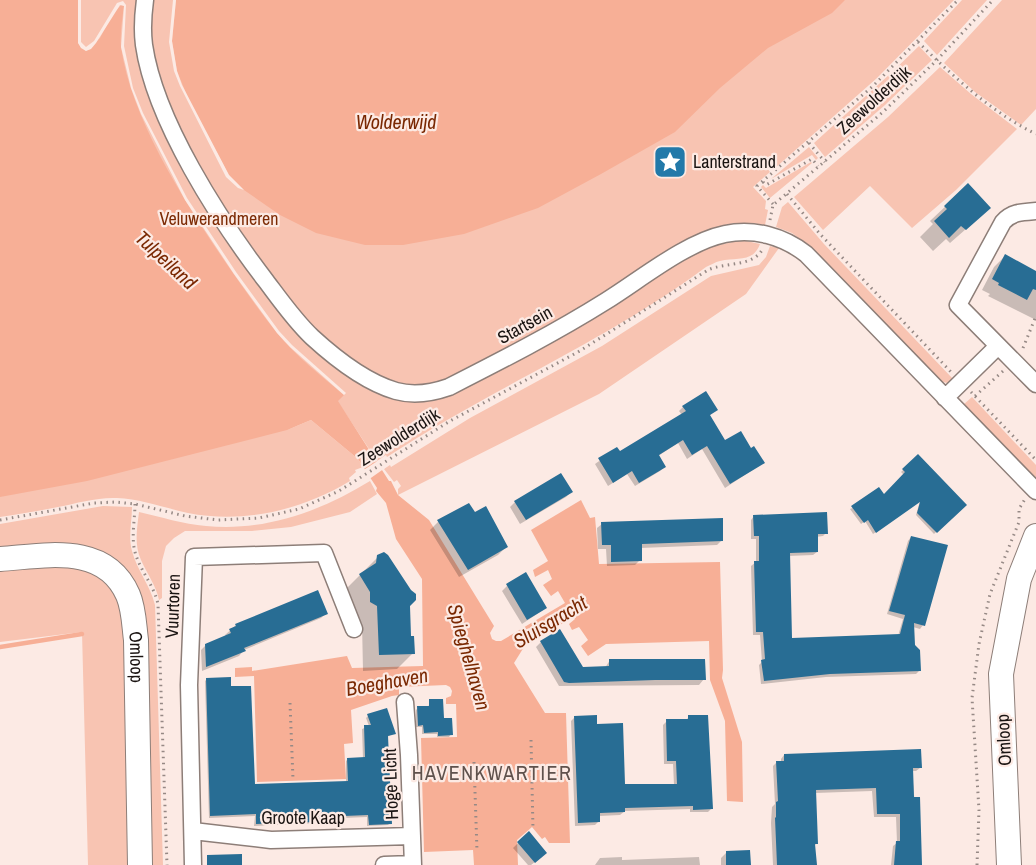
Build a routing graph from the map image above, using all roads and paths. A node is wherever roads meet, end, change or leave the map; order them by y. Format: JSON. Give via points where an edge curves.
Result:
{"nodes":[{"id":1,"x":145,"y":0,"type":"edge"},
{"id":2,"x":958,"y":0,"type":"edge"},
{"id":3,"x":993,"y":0,"type":"edge"},
{"id":4,"x":918,"y":42,"type":"junction"},
{"id":5,"x":937,"y":60,"type":"junction"},
{"id":6,"x":1036,"y":135,"type":"edge"},
{"id":7,"x":809,"y":143,"type":"junction"},
{"id":8,"x":825,"y":162,"type":"junction"},
{"id":9,"x":819,"y":167,"type":"junction"},
{"id":10,"x":763,"y":182,"type":"junction"},
{"id":11,"x":786,"y":194,"type":"junction"},
{"id":12,"x":773,"y":205,"type":"junction"},
{"id":13,"x":1036,"y":211,"type":"edge"},
{"id":14,"x":771,"y":214,"type":"dead end"},
{"id":15,"x":766,"y":234,"type":"junction"},
{"id":16,"x":1036,"y":316,"type":"edge"},
{"id":17,"x":998,"y":346,"type":"junction"},
{"id":18,"x":1013,"y":361,"type":"junction"},
{"id":19,"x":961,"y":382,"type":"junction"},
{"id":20,"x":1036,"y":384,"type":"edge"},
{"id":21,"x":975,"y":396,"type":"junction"},
{"id":22,"x":945,"y":398,"type":"junction"},
{"id":23,"x":1036,"y":460,"type":"edge"},
{"id":24,"x":1036,"y":491,"type":"edge"},
{"id":25,"x":0,"y":520,"type":"edge"},
{"id":26,"x":1036,"y":536,"type":"edge"},
{"id":27,"x":0,"y":559,"type":"edge"},
{"id":28,"x":1036,"y":572,"type":"edge"},
{"id":29,"x":1013,"y":616,"type":"junction"},
{"id":30,"x":354,"y":629,"type":"dead end"},
{"id":31,"x":405,"y":702,"type":"dead end"},
{"id":32,"x":290,"y":703,"type":"dead end"},
{"id":33,"x":531,"y":740,"type":"dead end"},
{"id":34,"x":474,"y":762,"type":"dead end"},
{"id":35,"x":293,"y":779,"type":"dead end"},
{"id":36,"x":533,"y":830,"type":"dead end"},
{"id":37,"x":193,"y":831,"type":"junction"},
{"id":38,"x":412,"y":836,"type":"junction"},
{"id":39,"x":477,"y":851,"type":"dead end"},
{"id":40,"x":413,"y":864,"type":"edge"},
{"id":41,"x":140,"y":865,"type":"edge"},
{"id":42,"x":193,"y":865,"type":"edge"},
{"id":43,"x":384,"y":865,"type":"edge"},
{"id":44,"x":1009,"y":865,"type":"edge"}],
"edges":[{"from":1,"to":15,"type":"street","name":"Startsein","via":[[142,30],[155,88],[181,147],[219,214],[311,336],[354,370],[395,390],[414,394],[450,387],[584,314],[695,244],[735,232]]},
{"from":2,"to":4,"type":"path","name":"Zeewolderdijk"},
{"from":3,"to":5,"type":"path","name":"Zeewolderdijk"},
{"from":4,"to":5,"type":"path"},
{"from":4,"to":7,"type":"path","name":"Zeewolderdijk"},
{"from":5,"to":6,"type":"path","via":[[973,93]]},
{"from":5,"to":8,"type":"path","name":"Zeewolderdijk"},
{"from":7,"to":8,"type":"path"},
{"from":7,"to":10,"type":"path","name":"Zeewolderdijk"},
{"from":8,"to":9,"type":"path","name":"Zeewolderdijk"},
{"from":9,"to":10,"type":"path","via":[[812,159],[766,185]]},
{"from":9,"to":11,"type":"path","name":"Zeewolderdijk"},
{"from":10,"to":12,"type":"path","name":"Zeewolderdijk","via":[[757,186]]},
{"from":11,"to":12,"type":"path","name":"Zeewolderdijk"},
{"from":11,"to":19,"type":"path"},
{"from":12,"to":14,"type":"path"},
{"from":13,"to":17,"type":"street","via":[[1016,213],[1003,222],[958,305]]},
{"from":15,"to":22,"type":"street","name":"Startsein","via":[[795,245],[806,254]]},
{"from":15,"to":25,"type":"path","name":"Zeewolderdijk","via":[[754,259],[708,270],[585,348],[450,421],[339,491],[313,503],[259,518],[207,519],[116,501]]},
{"from":16,"to":18,"type":"path","via":[[1022,350]]},
{"from":17,"to":18,"type":"street"},
{"from":17,"to":19,"type":"street"},
{"from":18,"to":20,"type":"street"},
{"from":18,"to":21,"type":"path"},
{"from":19,"to":21,"type":"path"},
{"from":19,"to":22,"type":"street"},
{"from":21,"to":23,"type":"path"},
{"from":22,"to":24,"type":"street","name":"Startsein"},
{"from":26,"to":29,"type":"main road","name":"Omloop","via":[[1018,579]]},
{"from":27,"to":41,"type":"main road","name":"Omloop","via":[[83,557],[117,577],[128,594],[136,640]]},
{"from":28,"to":29,"type":"main road","name":"Omloop"},
{"from":29,"to":44,"type":"main road","name":"Omloop","via":[[1001,674]]},
{"from":30,"to":37,"type":"street","name":"Vuurtoren","via":[[324,553],[194,557],[189,685]]},
{"from":31,"to":38,"type":"street","name":"Hoge Licht"},
{"from":32,"to":35,"type":"path"},
{"from":33,"to":36,"type":"path"},
{"from":34,"to":39,"type":"path"},
{"from":37,"to":38,"type":"street","name":"Groote Kaap","via":[[271,840]]},
{"from":37,"to":42,"type":"street"},
{"from":38,"to":40,"type":"street","name":"Hoge Licht"},
{"from":40,"to":43,"type":"street"}]}
